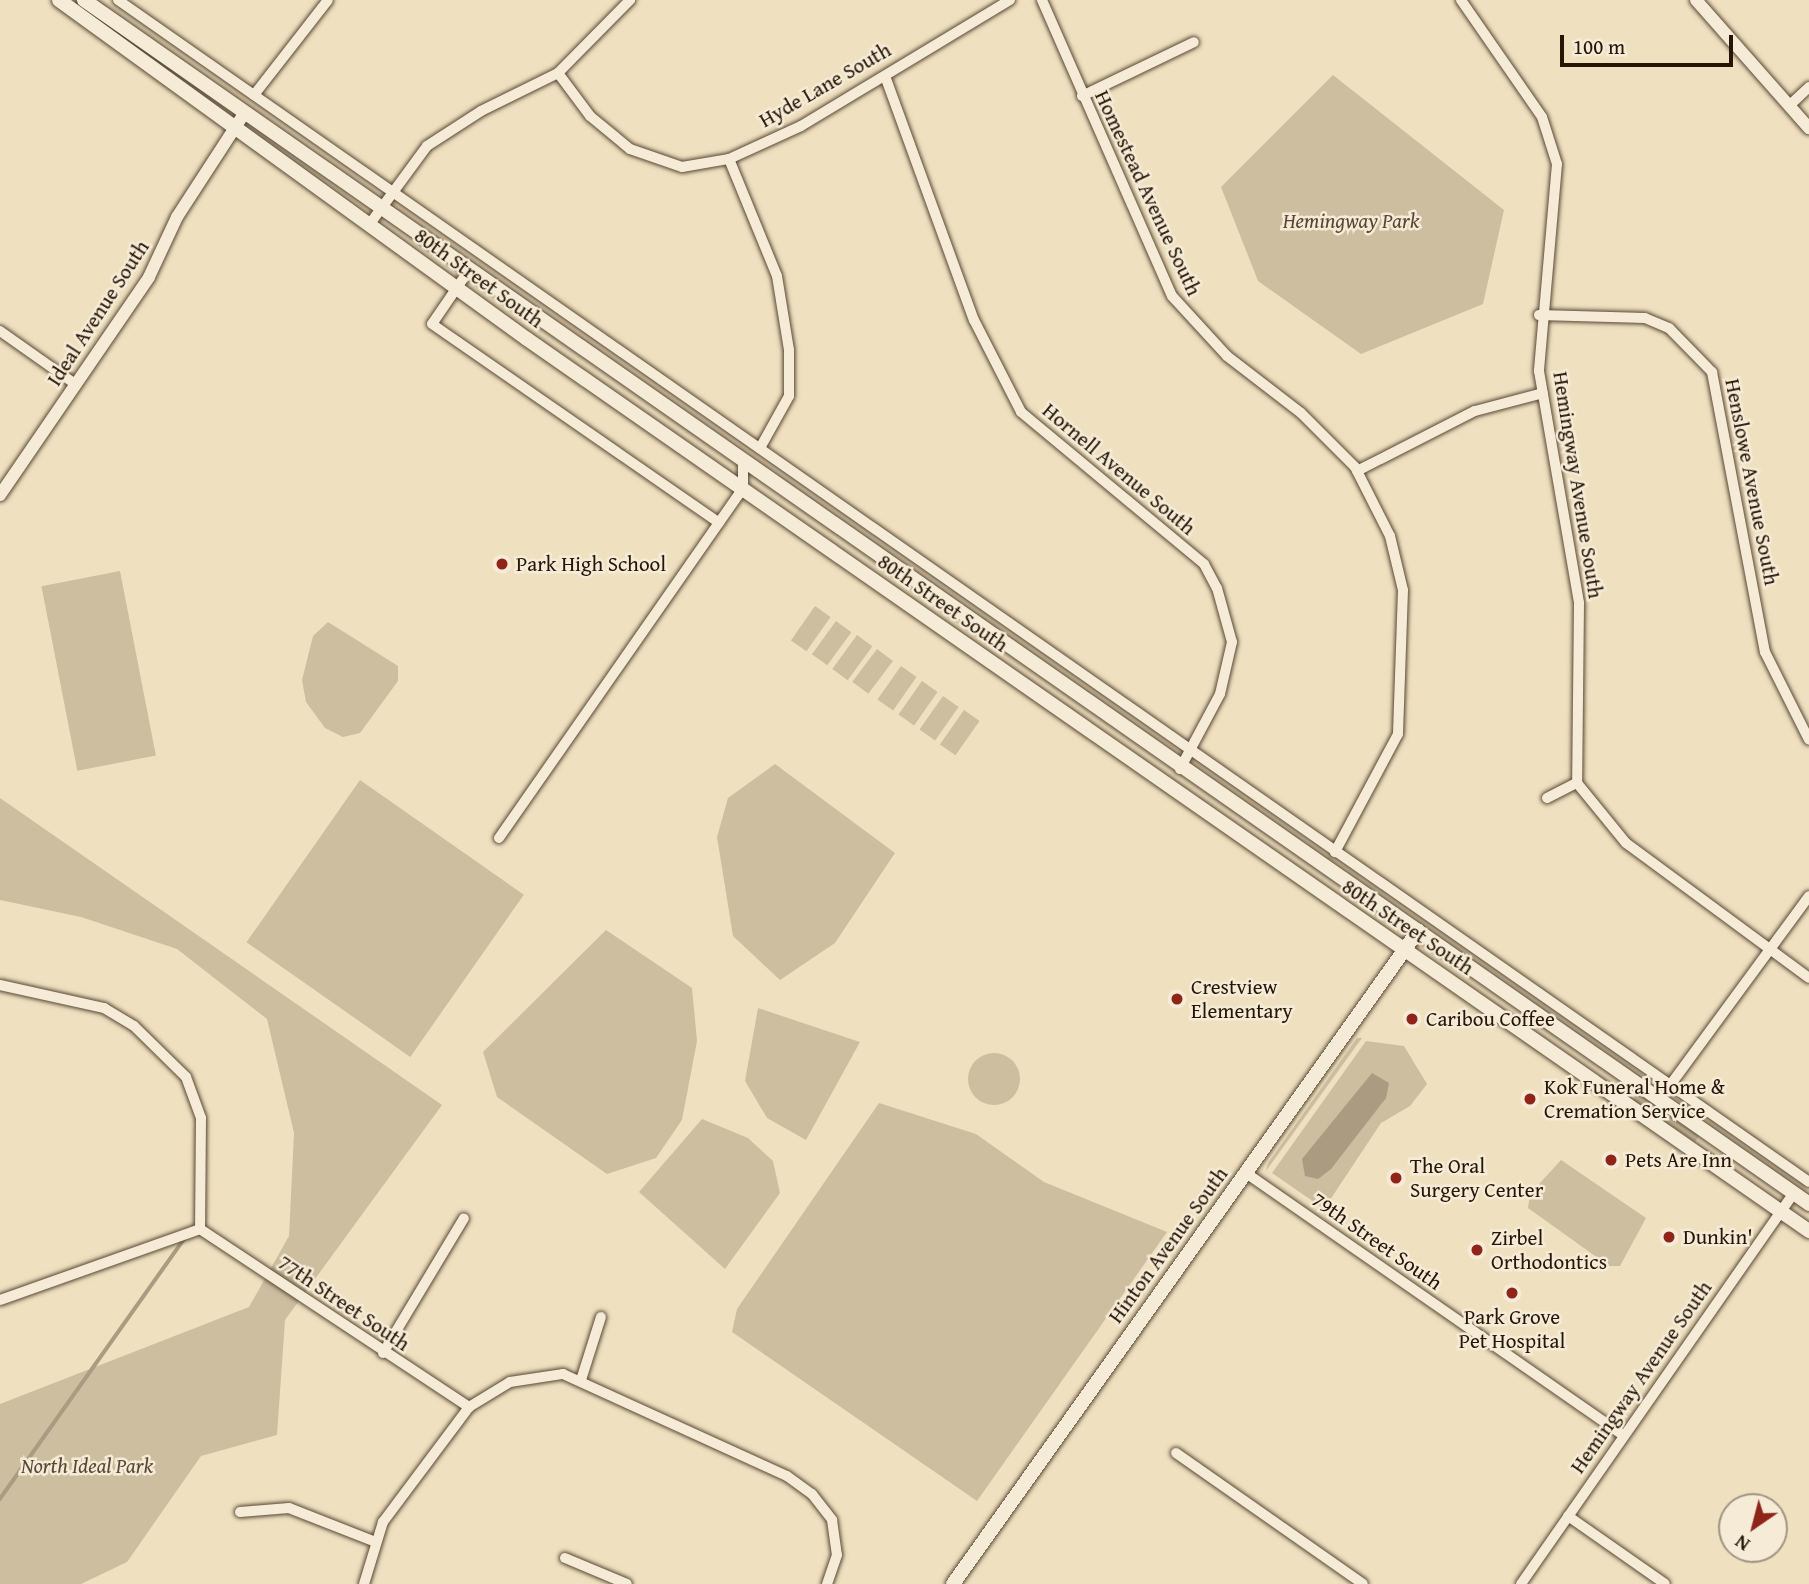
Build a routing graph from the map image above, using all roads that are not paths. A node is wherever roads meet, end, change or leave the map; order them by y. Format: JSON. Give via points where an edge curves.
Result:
{"nodes":[{"id":1,"x":59,"y":0,"type":"edge"},
{"id":2,"x":84,"y":0,"type":"edge"},
{"id":3,"x":118,"y":0,"type":"edge"},
{"id":4,"x":327,"y":0,"type":"edge"},
{"id":5,"x":630,"y":0,"type":"edge"},
{"id":6,"x":1010,"y":0,"type":"edge"},
{"id":7,"x":1042,"y":0,"type":"edge"},
{"id":8,"x":1461,"y":0,"type":"edge"},
{"id":9,"x":1696,"y":0,"type":"edge"},
{"id":10,"x":1194,"y":42,"type":"dead end"},
{"id":11,"x":558,"y":73,"type":"junction"},
{"id":12,"x":885,"y":76,"type":"junction"},
{"id":13,"x":1809,"y":87,"type":"edge"},
{"id":14,"x":254,"y":95,"type":"junction"},
{"id":15,"x":1082,"y":96,"type":"junction"},
{"id":16,"x":1791,"y":104,"type":"junction"},
{"id":17,"x":244,"y":114,"type":"junction"},
{"id":18,"x":235,"y":127,"type":"junction"},
{"id":19,"x":1809,"y":128,"type":"edge"},
{"id":20,"x":729,"y":159,"type":"junction"},
{"id":21,"x":393,"y":192,"type":"junction"},
{"id":22,"x":383,"y":206,"type":"junction"},
{"id":23,"x":369,"y":225,"type":"junction"},
{"id":24,"x":469,"y":270,"type":"junction"},
{"id":25,"x":456,"y":288,"type":"junction"},
{"id":26,"x":1539,"y":314,"type":"junction"},
{"id":27,"x":0,"y":331,"type":"edge"},
{"id":28,"x":75,"y":384,"type":"junction"},
{"id":29,"x":1543,"y":393,"type":"junction"},
{"id":30,"x":761,"y":448,"type":"junction"},
{"id":31,"x":743,"y":463,"type":"junction"},
{"id":32,"x":1357,"y":471,"type":"junction"},
{"id":33,"x":743,"y":488,"type":"junction"},
{"id":34,"x":0,"y":495,"type":"edge"},
{"id":35,"x":719,"y":523,"type":"junction"},
{"id":36,"x":1809,"y":740,"type":"edge"},
{"id":37,"x":1196,"y":748,"type":"junction"},
{"id":38,"x":1180,"y":769,"type":"junction"},
{"id":39,"x":1577,"y":783,"type":"junction"},
{"id":40,"x":1548,"y":798,"type":"dead end"},
{"id":41,"x":499,"y":838,"type":"dead end"},
{"id":42,"x":1335,"y":852,"type":"junction"},
{"id":43,"x":1809,"y":896,"type":"edge"},
{"id":44,"x":1418,"y":931,"type":"junction"},
{"id":45,"x":1405,"y":949,"type":"junction"},
{"id":46,"x":1769,"y":950,"type":"junction"},
{"id":47,"x":1809,"y":978,"type":"edge"},
{"id":48,"x":0,"y":985,"type":"edge"},
{"id":49,"x":1671,"y":1084,"type":"junction"},
{"id":50,"x":1246,"y":1173,"type":"junction"},
{"id":51,"x":1809,"y":1182,"type":"edge"},
{"id":52,"x":1794,"y":1193,"type":"junction"},
{"id":53,"x":1809,"y":1204,"type":"edge"},
{"id":54,"x":1782,"y":1212,"type":"junction"},
{"id":55,"x":464,"y":1219,"type":"dead end"},
{"id":56,"x":201,"y":1229,"type":"junction"},
{"id":57,"x":1809,"y":1231,"type":"edge"},
{"id":58,"x":0,"y":1300,"type":"edge"},
{"id":59,"x":601,"y":1317,"type":"dead end"},
{"id":60,"x":383,"y":1353,"type":"junction"},
{"id":61,"x":582,"y":1380,"type":"junction"},
{"id":62,"x":469,"y":1407,"type":"junction"},
{"id":63,"x":1624,"y":1436,"type":"junction"},
{"id":64,"x":1176,"y":1453,"type":"dead end"},
{"id":65,"x":240,"y":1512,"type":"dead end"},
{"id":66,"x":1568,"y":1517,"type":"junction"},
{"id":67,"x":373,"y":1541,"type":"junction"},
{"id":68,"x":565,"y":1558,"type":"dead end"},
{"id":69,"x":364,"y":1584,"type":"edge"},
{"id":70,"x":627,"y":1584,"type":"edge"},
{"id":71,"x":827,"y":1584,"type":"edge"},
{"id":72,"x":953,"y":1584,"type":"edge"},
{"id":73,"x":1363,"y":1584,"type":"edge"},
{"id":74,"x":1521,"y":1584,"type":"edge"},
{"id":75,"x":1665,"y":1584,"type":"edge"}],
"edges":[{"from":1,"to":18,"type":"main road","name":"80th Street South"},
{"from":2,"to":17,"type":"main road","name":"80th Street South"},
{"from":3,"to":14,"type":"street","name":"80th Street South"},
{"from":4,"to":14,"type":"street"},
{"from":5,"to":11,"type":"street"},
{"from":6,"to":12,"type":"street","name":"Hyde Lane South"},
{"from":7,"to":15,"type":"street","name":"Homestead Avenue South"},
{"from":8,"to":26,"type":"street","name":"Hemingway Avenue South","via":[[1542,117],[1557,164]]},
{"from":9,"to":16,"type":"street"},
{"from":10,"to":15,"type":"street"},
{"from":11,"to":20,"type":"street","name":"Hyde Lane South","via":[[590,116],[630,149],[682,167]]},
{"from":11,"to":21,"type":"street","via":[[481,111],[428,146]]},
{"from":12,"to":20,"type":"street","name":"Hyde Lane South","via":[[802,126]]},
{"from":12,"to":37,"type":"street","name":"Hornell Avenue South","via":[[974,320],[1021,412],[1203,564],[1217,588],[1232,642],[1220,694]]},
{"from":13,"to":16,"type":"street"},
{"from":14,"to":21,"type":"street","name":"80th Street South"},
{"from":15,"to":32,"type":"street","name":"Homestead Avenue South","via":[[1184,314],[1301,413]]},
{"from":16,"to":19,"type":"street"},
{"from":17,"to":18,"type":"street","name":"Ideal Avenue South"},
{"from":17,"to":22,"type":"main road","name":"80th Street South"},
{"from":18,"to":23,"type":"main road","name":"80th Street South"},
{"from":18,"to":28,"type":"street","name":"Ideal Avenue South","via":[[177,217],[149,277]]},
{"from":20,"to":30,"type":"street","via":[[777,276],[789,350],[789,396]]},
{"from":21,"to":22,"type":"street"},
{"from":21,"to":30,"type":"street","name":"80th Street South"},
{"from":22,"to":23,"type":"street"},
{"from":22,"to":24,"type":"main road","name":"80th Street South"},
{"from":23,"to":25,"type":"main road","name":"80th Street South"},
{"from":24,"to":25,"type":"street"},
{"from":24,"to":31,"type":"main road","name":"80th Street South"},
{"from":25,"to":33,"type":"main road","name":"80th Street South"},
{"from":25,"to":35,"type":"street","via":[[432,324]]},
{"from":26,"to":29,"type":"street","name":"Hemingway Avenue South"},
{"from":26,"to":36,"type":"street","name":"Henslowe Avenue South","via":[[1644,318],[1669,328],[1712,372],[1766,652]]},
{"from":27,"to":28,"type":"street"},
{"from":28,"to":34,"type":"street","name":"Ideal Avenue South"},
{"from":29,"to":32,"type":"street","via":[[1475,411]]},
{"from":29,"to":39,"type":"street","name":"Hemingway Avenue South","via":[[1579,603]]},
{"from":30,"to":37,"type":"street","name":"80th Street South"},
{"from":31,"to":33,"type":"street"},
{"from":31,"to":38,"type":"main road","name":"80th Street South"},
{"from":32,"to":42,"type":"street","name":"Homestead Avenue South","via":[[1390,536],[1403,590],[1402,694],[1398,734],[1386,764]]},
{"from":33,"to":35,"type":"street"},
{"from":33,"to":45,"type":"main road","name":"80th Street South"},
{"from":35,"to":41,"type":"street"},
{"from":37,"to":38,"type":"street","name":"Hornell Avenue South"},
{"from":37,"to":42,"type":"street","name":"80th Street South"},
{"from":38,"to":44,"type":"main road","name":"80th Street South"},
{"from":39,"to":40,"type":"street"},
{"from":39,"to":46,"type":"street","via":[[1626,844]]},
{"from":42,"to":49,"type":"street","name":"80th Street South"},
{"from":43,"to":46,"type":"street"},
{"from":44,"to":45,"type":"main road","name":"Hinton Avenue South"},
{"from":44,"to":52,"type":"main road","name":"80th Street South"},
{"from":45,"to":50,"type":"main road","name":"Hinton Avenue South"},
{"from":45,"to":54,"type":"main road","name":"80th Street South"},
{"from":46,"to":47,"type":"street"},
{"from":46,"to":49,"type":"street"},
{"from":48,"to":56,"type":"street","via":[[104,1008],[134,1026],[187,1077],[201,1118]]},
{"from":49,"to":51,"type":"street","name":"80th Street South"},
{"from":50,"to":63,"type":"street","name":"79th Street South"},
{"from":50,"to":72,"type":"main road","name":"Hinton Avenue South"},
{"from":52,"to":53,"type":"main road","name":"80th Street South"},
{"from":52,"to":54,"type":"street","name":"Hemingway Avenue South"},
{"from":54,"to":57,"type":"main road","name":"80th Street South"},
{"from":54,"to":63,"type":"street","name":"Hemingway Avenue South"},
{"from":55,"to":60,"type":"street"},
{"from":56,"to":58,"type":"street"},
{"from":56,"to":60,"type":"street","name":"77th Street South"},
{"from":59,"to":61,"type":"street"},
{"from":60,"to":62,"type":"street","name":"77th Street South"},
{"from":61,"to":62,"type":"street","via":[[541,1374],[510,1382]]},
{"from":61,"to":71,"type":"street","via":[[802,1487],[832,1520],[837,1555]]},
{"from":62,"to":67,"type":"street"},
{"from":63,"to":66,"type":"street","name":"Hemingway Avenue South"},
{"from":64,"to":73,"type":"street"},
{"from":65,"to":67,"type":"street","via":[[289,1508]]},
{"from":66,"to":74,"type":"street","name":"Hemingway Avenue South"},
{"from":66,"to":75,"type":"street"},
{"from":67,"to":69,"type":"street"},
{"from":68,"to":70,"type":"street"}]}
